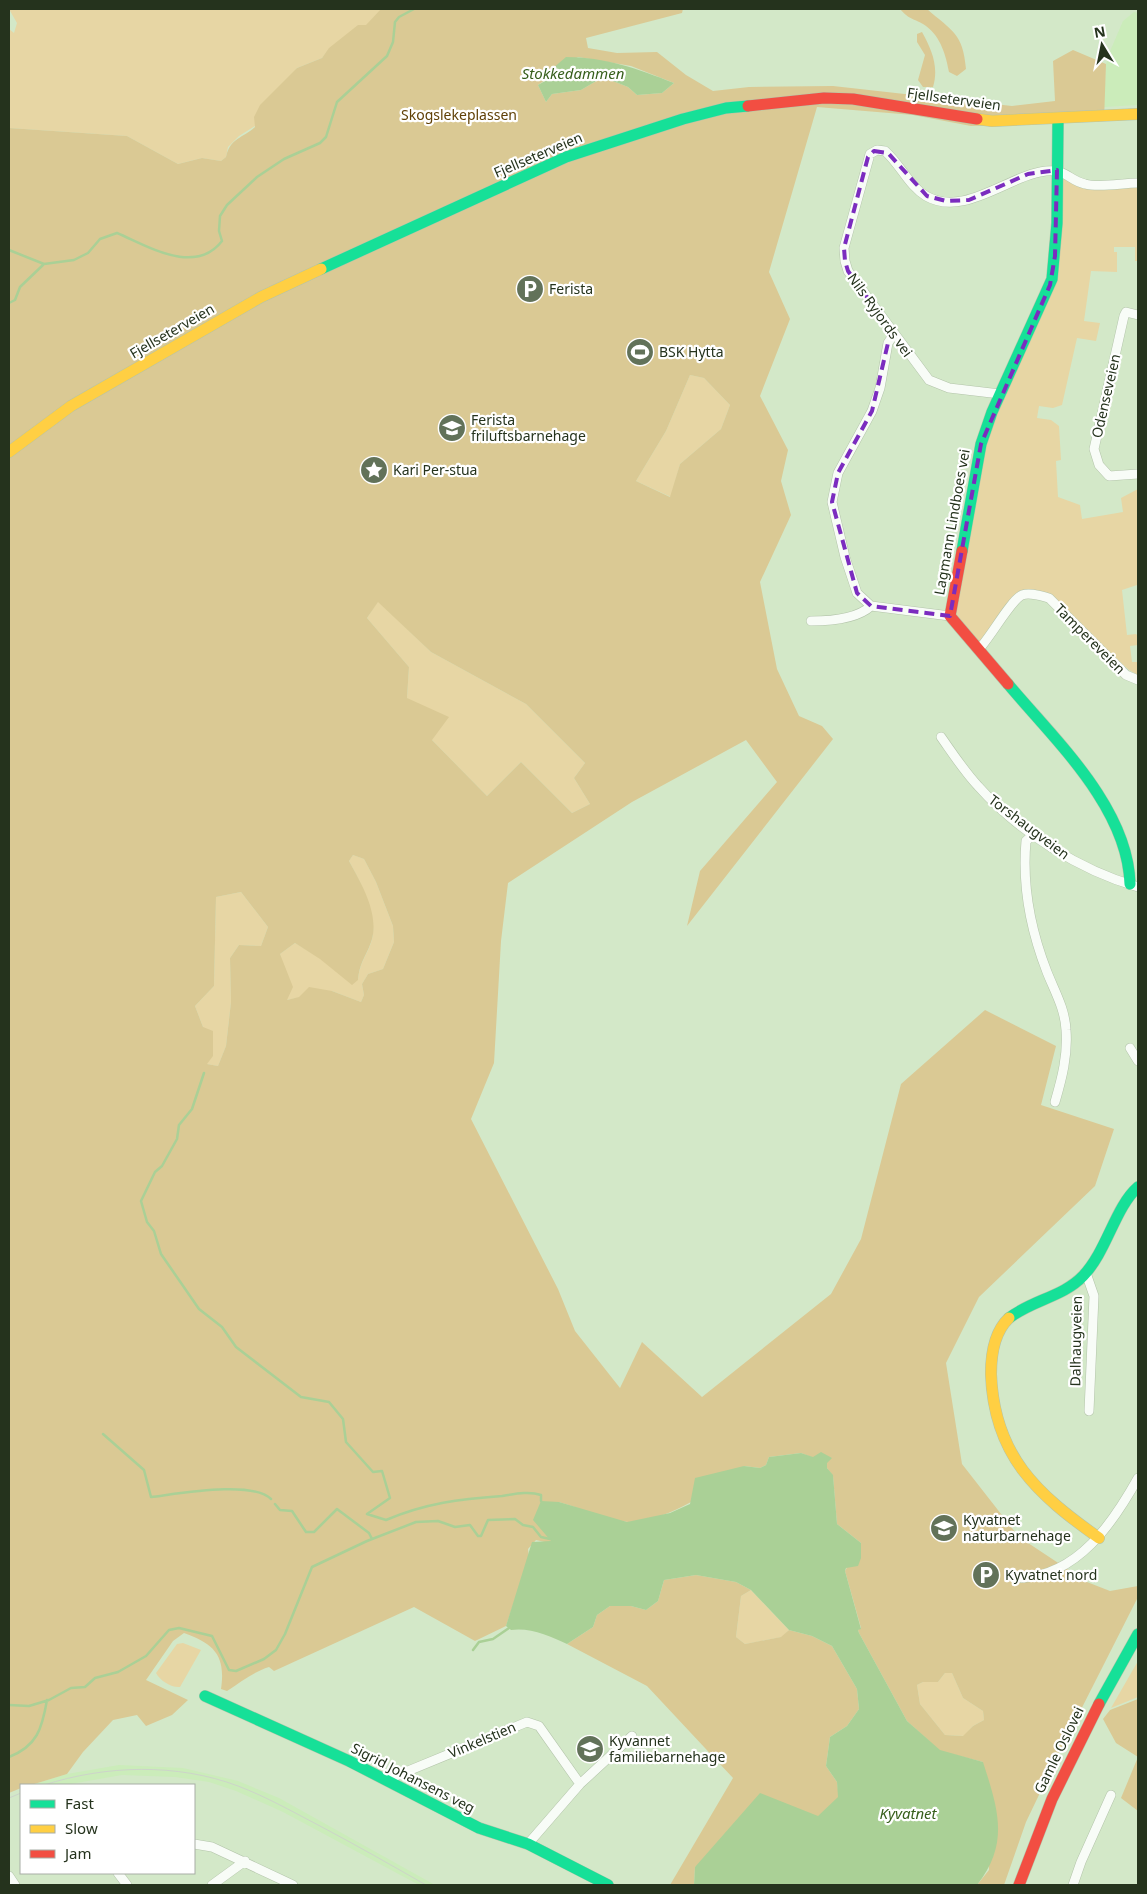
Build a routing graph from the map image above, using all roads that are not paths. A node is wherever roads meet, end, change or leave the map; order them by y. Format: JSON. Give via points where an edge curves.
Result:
{"nodes":[{"id":1,"x":1138,"y":114,"type":"edge"},
{"id":2,"x":1058,"y":119,"type":"junction"},
{"id":3,"x":1057,"y":170,"type":"junction"},
{"id":4,"x":1138,"y":183,"type":"edge"},
{"id":5,"x":1138,"y":315,"type":"edge"},
{"id":6,"x":894,"y":334,"type":"junction"},
{"id":7,"x":1000,"y":394,"type":"junction"},
{"id":8,"x":9,"y":452,"type":"edge"},
{"id":9,"x":1138,"y":474,"type":"edge"},
{"id":10,"x":871,"y":606,"type":"junction"},
{"id":11,"x":950,"y":616,"type":"junction"},
{"id":12,"x":811,"y":621,"type":"dead end"},
{"id":13,"x":979,"y":649,"type":"junction"},
{"id":14,"x":1138,"y":680,"type":"edge"},
{"id":15,"x":941,"y":737,"type":"dead end"},
{"id":16,"x":1034,"y":834,"type":"junction"},
{"id":17,"x":1134,"y":886,"type":"edge"},
{"id":18,"x":1130,"y":1048,"type":"dead end"},
{"id":19,"x":1138,"y":1061,"type":"edge"},
{"id":20,"x":1055,"y":1102,"type":"dead end"},
{"id":21,"x":1138,"y":1187,"type":"edge"},
{"id":22,"x":1086,"y":1273,"type":"junction"},
{"id":23,"x":1089,"y":1411,"type":"dead end"},
{"id":24,"x":1138,"y":1478,"type":"edge"},
{"id":25,"x":1098,"y":1538,"type":"junction"},
{"id":26,"x":1021,"y":1578,"type":"dead end"},
{"id":27,"x":1138,"y":1634,"type":"edge"},
{"id":28,"x":205,"y":1696,"type":"dead end"},
{"id":29,"x":632,"y":1736,"type":"dead end"},
{"id":30,"x":386,"y":1780,"type":"junction"},
{"id":31,"x":580,"y":1784,"type":"junction"},
{"id":32,"x":1111,"y":1795,"type":"dead end"},
{"id":33,"x":195,"y":1844,"type":"edge"},
{"id":34,"x":528,"y":1844,"type":"junction"},
{"id":35,"x":245,"y":1861,"type":"junction"},
{"id":36,"x":119,"y":1874,"type":"edge"},
{"id":37,"x":9,"y":1876,"type":"edge"},
{"id":38,"x":15,"y":1885,"type":"edge"},
{"id":39,"x":127,"y":1885,"type":"edge"},
{"id":40,"x":212,"y":1885,"type":"edge"},
{"id":41,"x":293,"y":1885,"type":"edge"},
{"id":42,"x":608,"y":1885,"type":"edge"},
{"id":43,"x":1019,"y":1885,"type":"edge"},
{"id":44,"x":1073,"y":1885,"type":"edge"}],
"edges":[{"from":1,"to":2,"type":"street","name":"Fjellseterveien"},
{"from":2,"to":3,"type":"street","name":"Lagmann Lindboes vei"},
{"from":2,"to":8,"type":"street","name":"Fjellseterveien","via":[[992,121],[861,100],[824,98],[735,106],[683,119],[557,160],[261,297],[71,406]]},
{"from":3,"to":4,"type":"street","via":[[1085,184]]},
{"from":3,"to":6,"type":"street","name":"Nils Ryjords vei","via":[[1028,174],[968,200],[946,202],[927,196],[888,153],[877,150],[868,157],[844,248],[844,261]]},
{"from":3,"to":7,"type":"street","name":"Lagmann Lindboes vei","via":[[1056,248],[1050,285]]},
{"from":5,"to":9,"type":"street","name":"Odenseveien","via":[[1126,312],[1094,450],[1099,466],[1109,476]]},
{"from":6,"to":7,"type":"street","name":"Nils Ryjords vei","via":[[919,370],[936,384]]},
{"from":6,"to":10,"type":"street","via":[[888,343],[880,388],[872,411],[838,473],[832,502],[857,593]]},
{"from":7,"to":11,"type":"street","name":"Lagmann Lindboes vei","via":[[982,444]]},
{"from":10,"to":11,"type":"street"},
{"from":10,"to":12,"type":"street","via":[[865,612]]},
{"from":11,"to":13,"type":"street","name":"Lagmann Lindboes vei"},
{"from":13,"to":14,"type":"street","name":"Tampereveien","via":[[1015,601],[1022,595],[1036,594],[1049,598],[1126,675]]},
{"from":13,"to":17,"type":"street","name":"Lagmann Lindboes vei","via":[[1101,798],[1116,828]]},
{"from":15,"to":16,"type":"street","name":"Torshaugveien","via":[[979,787]]},
{"from":16,"to":17,"type":"street","name":"Torshaugveien","via":[[1076,862]]},
{"from":16,"to":20,"type":"street","via":[[1026,841],[1024,868],[1029,915],[1047,972],[1059,997],[1066,1029],[1064,1072]]},
{"from":18,"to":19,"type":"street"},
{"from":21,"to":22,"type":"street","name":"Dalhaugveien","via":[[1130,1194]]},
{"from":22,"to":23,"type":"street","name":"Dalhaugveien","via":[[1094,1296]]},
{"from":22,"to":25,"type":"street","name":"Dalhaugveien","via":[[1069,1288],[1004,1322],[995,1342],[991,1378],[1002,1433],[1023,1472],[1037,1490]]},
{"from":24,"to":25,"type":"street","via":[[1116,1517]]},
{"from":25,"to":26,"type":"street","via":[[1056,1568]]},
{"from":27,"to":43,"type":"street","name":"Gamle Oslovei","via":[[1084,1730],[1039,1829]]},
{"from":28,"to":30,"type":"street","name":"Sigrid Johansens veg"},
{"from":29,"to":31,"type":"street"},
{"from":30,"to":31,"type":"street","name":"Vinkelstien","via":[[527,1722],[539,1726]]},
{"from":30,"to":34,"type":"street","name":"Sigrid Johansens veg","via":[[478,1828]]},
{"from":31,"to":34,"type":"street"},
{"from":32,"to":44,"type":"street"},
{"from":33,"to":35,"type":"street","via":[[212,1847]]},
{"from":34,"to":42,"type":"street","name":"Sigrid Johansens veg"},
{"from":35,"to":40,"type":"street"},
{"from":35,"to":41,"type":"street"},
{"from":36,"to":39,"type":"street"},
{"from":37,"to":38,"type":"street"}]}
